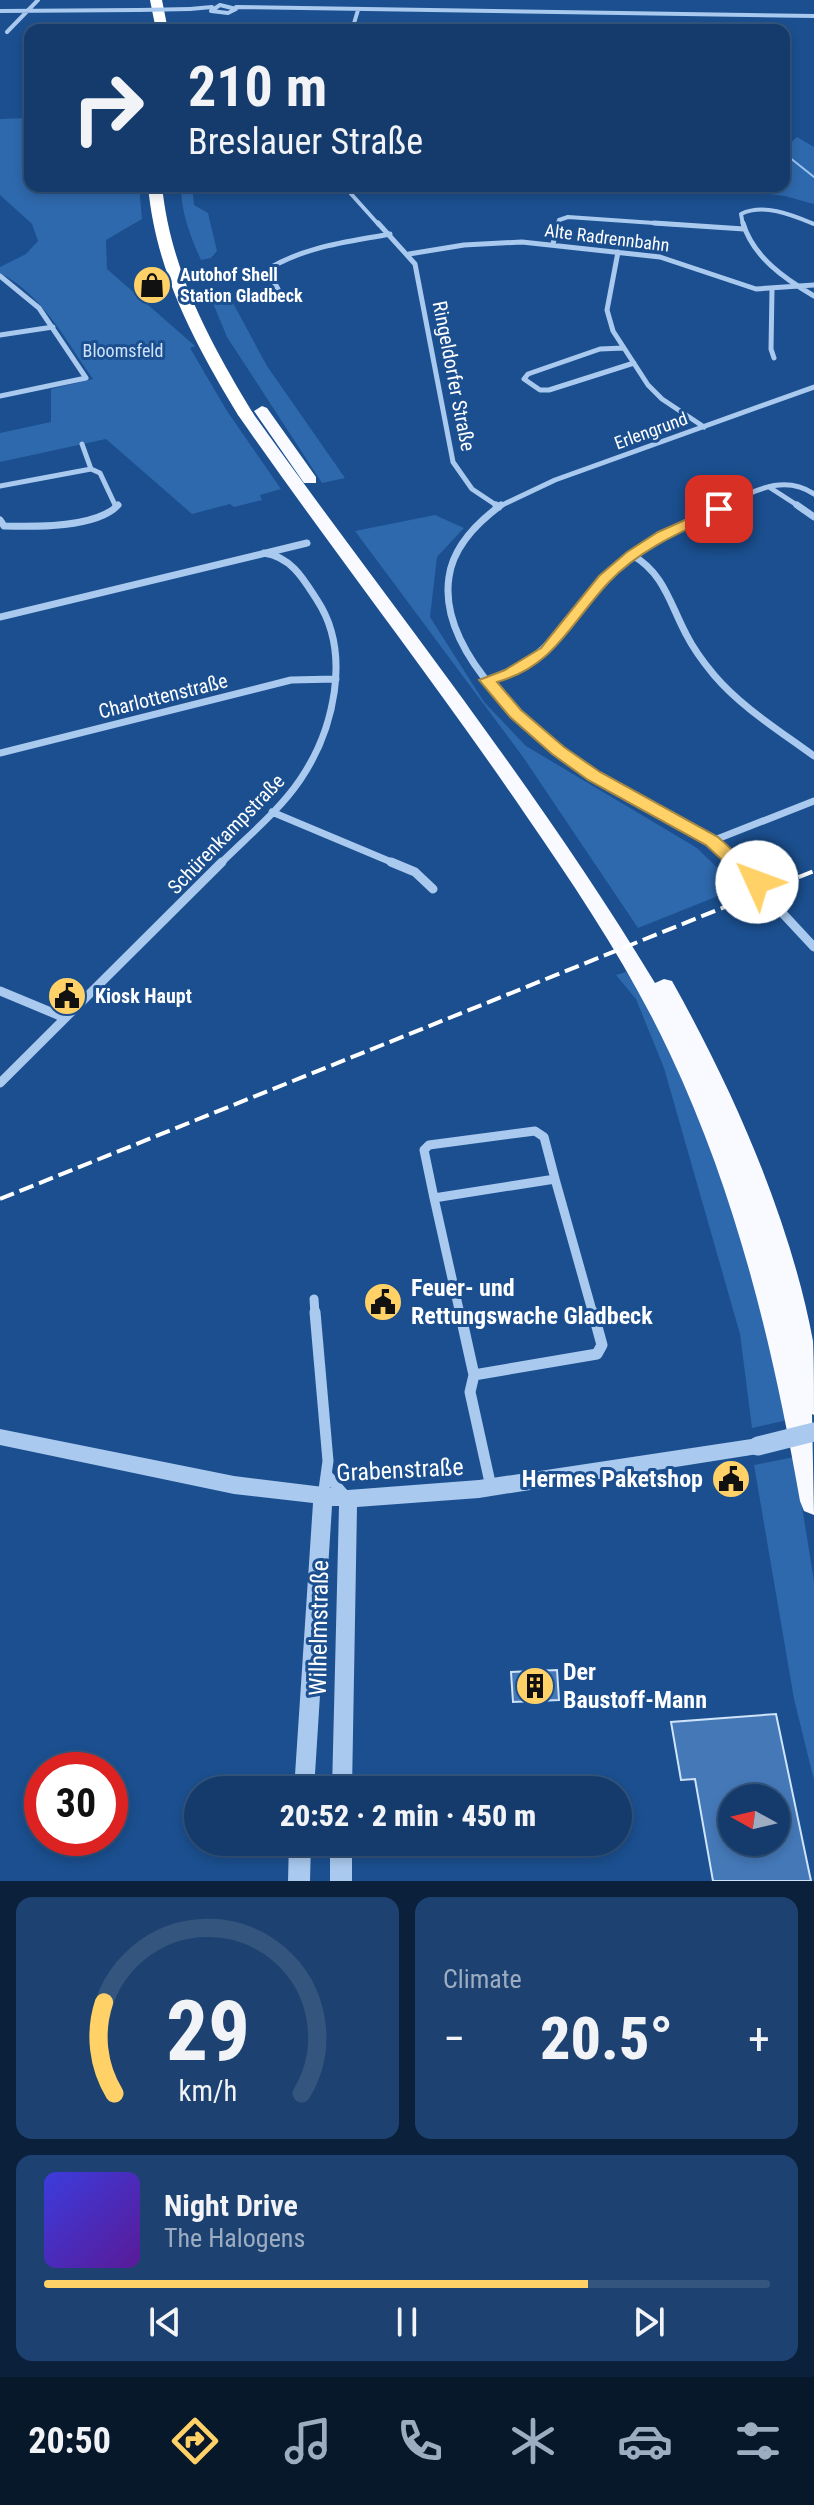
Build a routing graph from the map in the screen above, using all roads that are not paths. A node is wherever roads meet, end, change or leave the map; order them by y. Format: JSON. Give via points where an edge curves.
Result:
{"nodes":[{"id":1,"x":38,"y":0,"type":"edge"},
{"id":2,"x":156,"y":0,"type":"edge"},
{"id":3,"x":167,"y":0,"type":"edge"},
{"id":4,"x":225,"y":2,"type":"edge"},
{"id":5,"x":212,"y":9,"type":"junction"},
{"id":6,"x":236,"y":9,"type":"junction"},
{"id":7,"x":358,"y":10,"type":"junction"},
{"id":8,"x":0,"y":11,"type":"edge"},
{"id":9,"x":29,"y":11,"type":"junction"},
{"id":10,"x":814,"y":16,"type":"edge"},
{"id":11,"x":161,"y":24,"type":"edge"},
{"id":12,"x":173,"y":24,"type":"edge"},
{"id":13,"x":354,"y":24,"type":"edge"},
{"id":14,"x":7,"y":32,"type":"dead end"},
{"id":15,"x":158,"y":192,"type":"edge"},
{"id":16,"x":160,"y":192,"type":"edge"},
{"id":17,"x":163,"y":192,"type":"edge"},
{"id":18,"x":350,"y":192,"type":"edge"},
{"id":19,"x":814,"y":224,"type":"edge"},
{"id":20,"x":140,"y":226,"type":"dead end"},
{"id":21,"x":743,"y":226,"type":"junction"},
{"id":22,"x":390,"y":234,"type":"junction"},
{"id":23,"x":553,"y":244,"type":"junction"},
{"id":24,"x":618,"y":252,"type":"junction"},
{"id":25,"x":409,"y":254,"type":"junction"},
{"id":26,"x":0,"y":276,"type":"edge"},
{"id":27,"x":814,"y":285,"type":"edge"},
{"id":28,"x":798,"y":286,"type":"junction"},
{"id":29,"x":278,"y":289,"type":"dead end"},
{"id":30,"x":772,"y":290,"type":"junction"},
{"id":31,"x":814,"y":296,"type":"edge"},
{"id":32,"x":173,"y":322,"type":"dead end"},
{"id":33,"x":53,"y":327,"type":"junction"},
{"id":34,"x":0,"y":335,"type":"edge"},
{"id":35,"x":624,"y":348,"type":"junction"},
{"id":36,"x":208,"y":352,"type":"junction"},
{"id":37,"x":774,"y":358,"type":"dead end"},
{"id":38,"x":634,"y":363,"type":"junction"},
{"id":39,"x":814,"y":387,"type":"edge"},
{"id":40,"x":0,"y":396,"type":"edge"},
{"id":41,"x":254,"y":413,"type":"junction"},
{"id":42,"x":704,"y":427,"type":"junction"},
{"id":43,"x":82,"y":444,"type":"dead end"},
{"id":44,"x":91,"y":469,"type":"junction"},
{"id":45,"x":0,"y":486,"type":"edge"},
{"id":46,"x":769,"y":487,"type":"junction"},
{"id":47,"x":814,"y":494,"type":"edge"},
{"id":48,"x":499,"y":507,"type":"junction"},
{"id":49,"x":814,"y":517,"type":"edge"},
{"id":50,"x":1,"y":524,"type":"edge"},
{"id":51,"x":307,"y":543,"type":"dead end"},
{"id":52,"x":264,"y":553,"type":"junction"},
{"id":53,"x":632,"y":555,"type":"junction"},
{"id":54,"x":0,"y":617,"type":"edge"},
{"id":55,"x":336,"y":679,"type":"junction"},
{"id":56,"x":487,"y":680,"type":"junction"},
{"id":57,"x":0,"y":753,"type":"edge"},
{"id":58,"x":814,"y":756,"type":"edge"},
{"id":59,"x":814,"y":801,"type":"edge"},
{"id":60,"x":272,"y":812,"type":"junction"},
{"id":61,"x":712,"y":841,"type":"junction"},
{"id":62,"x":433,"y":889,"type":"dead end"},
{"id":63,"x":814,"y":947,"type":"edge"},
{"id":64,"x":0,"y":991,"type":"edge"},
{"id":65,"x":65,"y":1018,"type":"junction"},
{"id":66,"x":0,"y":1083,"type":"edge"},
{"id":67,"x":555,"y":1179,"type":"junction"},
{"id":68,"x":434,"y":1198,"type":"junction"},
{"id":69,"x":314,"y":1299,"type":"dead end"},
{"id":70,"x":474,"y":1375,"type":"junction"},
{"id":71,"x":814,"y":1402,"type":"edge"},
{"id":72,"x":814,"y":1432,"type":"edge"},
{"id":73,"x":0,"y":1437,"type":"edge"},
{"id":74,"x":327,"y":1475,"type":"junction"},
{"id":75,"x":491,"y":1487,"type":"junction"},
{"id":76,"x":323,"y":1498,"type":"junction"},
{"id":77,"x":348,"y":1499,"type":"junction"},
{"id":78,"x":814,"y":1501,"type":"edge"},
{"id":79,"x":305,"y":1776,"type":"edge"},
{"id":80,"x":342,"y":1776,"type":"edge"},
{"id":81,"x":300,"y":1856,"type":"edge"},
{"id":82,"x":341,"y":1856,"type":"edge"},
{"id":83,"x":299,"y":1881,"type":"edge"},
{"id":84,"x":341,"y":1881,"type":"edge"}],
"edges":[{"from":1,"to":9,"type":"street"},
{"from":2,"to":11,"type":"highway"},
{"from":3,"to":12,"type":"highway"},
{"from":4,"to":5,"type":"street"},
{"from":4,"to":6,"type":"street"},
{"from":5,"to":6,"type":"street","via":[[222,14]]},
{"from":5,"to":9,"type":"street","bridge":true},
{"from":6,"to":7,"type":"street"},
{"from":7,"to":10,"type":"street"},
{"from":7,"to":13,"type":"street"},
{"from":8,"to":9,"type":"street"},
{"from":9,"to":14,"type":"street"},
{"from":15,"to":20,"type":"highway"},
{"from":16,"to":36,"type":"highway","via":[[159,223],[172,271]]},
{"from":17,"to":41,"type":"highway","via":[[188,270]]},
{"from":18,"to":22,"type":"street","name":"Ringeldorfer Straße"},
{"from":19,"to":21,"type":"street","via":[[784,213],[747,210],[741,214]]},
{"from":21,"to":23,"type":"street","via":[[568,217],[559,220]]},
{"from":21,"to":28,"type":"street","via":[[771,264]]},
{"from":22,"to":25,"type":"street","name":"Ringeldorfer Straße"},
{"from":22,"to":29,"type":"street","via":[[285,257],[270,268]]},
{"from":23,"to":24,"type":"street","name":"Alte Radrennbahn"},
{"from":23,"to":25,"type":"street","name":"Alte Radrennbahn","via":[[496,242]]},
{"from":24,"to":30,"type":"street","name":"Alte Radrennbahn","via":[[660,257],[741,286]]},
{"from":24,"to":35,"type":"street","via":[[607,310]]},
{"from":25,"to":48,"type":"street","name":"Ringeldorfer Straße","via":[[418,273],[453,462],[459,478]]},
{"from":26,"to":33,"type":"street","via":[[19,286]]},
{"from":27,"to":28,"type":"street","name":"Alte Radrennbahn"},
{"from":28,"to":30,"type":"street","name":"Alte Radrennbahn"},
{"from":28,"to":31,"type":"street"},
{"from":30,"to":37,"type":"street"},
{"from":32,"to":36,"type":"highway"},
{"from":33,"to":34,"type":"street"},
{"from":33,"to":40,"type":"street","via":[[86,378]]},
{"from":35,"to":38,"type":"street"},
{"from":35,"to":38,"type":"street","via":[[600,349],[524,379],[549,390]]},
{"from":36,"to":41,"type":"highway"},
{"from":38,"to":42,"type":"street","via":[[662,399]]},
{"from":39,"to":42,"type":"street","name":"Erlengrund"},
{"from":41,"to":71,"type":"highway","via":[[556,824],[666,991],[743,1156],[784,1282]]},
{"from":41,"to":78,"type":"highway","via":[[545,830],[651,994],[702,1099],[746,1216],[784,1354]]},
{"from":42,"to":48,"type":"street","name":"Erlengrund"},
{"from":43,"to":44,"type":"street"},
{"from":44,"to":45,"type":"street"},
{"from":44,"to":50,"type":"street","via":[[100,473],[118,506],[112,513],[62,523]]},
{"from":46,"to":47,"type":"street","via":[[792,482]]},
{"from":46,"to":49,"type":"street"},
{"from":46,"to":53,"type":"street","via":[[663,535]]},
{"from":48,"to":56,"type":"street","via":[[457,551],[447,600],[466,651]]},
{"from":51,"to":52,"type":"street"},
{"from":52,"to":54,"type":"street"},
{"from":52,"to":55,"type":"street","name":"Schürenkampstraße","via":[[284,557],[320,600],[335,647]]},
{"from":53,"to":56,"type":"street","via":[[604,579],[546,651],[510,674]]},
{"from":53,"to":58,"type":"street","via":[[648,564],[671,597],[686,634],[714,675],[758,716]]},
{"from":55,"to":57,"type":"street","name":"Charlottenstraße","via":[[291,680]]},
{"from":55,"to":60,"type":"street","name":"Schürenkampstraße","via":[[316,752],[300,781]]},
{"from":56,"to":61,"type":"street","via":[[570,759]]},
{"from":59,"to":61,"type":"street"},
{"from":60,"to":62,"type":"street","via":[[415,872]]},
{"from":60,"to":65,"type":"street","name":"Schürenkampstraße"},
{"from":61,"to":63,"type":"street"},
{"from":64,"to":65,"type":"street"},
{"from":65,"to":66,"type":"street","name":"Schürenkampstraße"},
{"from":67,"to":68,"type":"street"},
{"from":67,"to":68,"type":"street","via":[[544,1137],[535,1131],[429,1145],[424,1150]]},
{"from":67,"to":70,"type":"street","via":[[602,1345],[597,1354]]},
{"from":68,"to":70,"type":"street"},
{"from":69,"to":74,"type":"street","name":"Wilhelmstraße"},
{"from":70,"to":75,"type":"street","via":[[470,1392]]},
{"from":72,"to":75,"type":"street","name":"Grabenstraße","bridge":true,"via":[[758,1446]]},
{"from":73,"to":76,"type":"street","name":"Grabenstraße"},
{"from":74,"to":76,"type":"street","name":"Wilhelmstraße"},
{"from":74,"to":77,"type":"street"},
{"from":75,"to":77,"type":"street","name":"Grabenstraße"},
{"from":76,"to":77,"type":"street","name":"Grabenstraße"},
{"from":76,"to":79,"type":"street","name":"Wilhelmstraße"},
{"from":77,"to":80,"type":"street","name":"Wilhelmstraße"},
{"from":81,"to":83,"type":"street"},
{"from":82,"to":84,"type":"street"}]}
